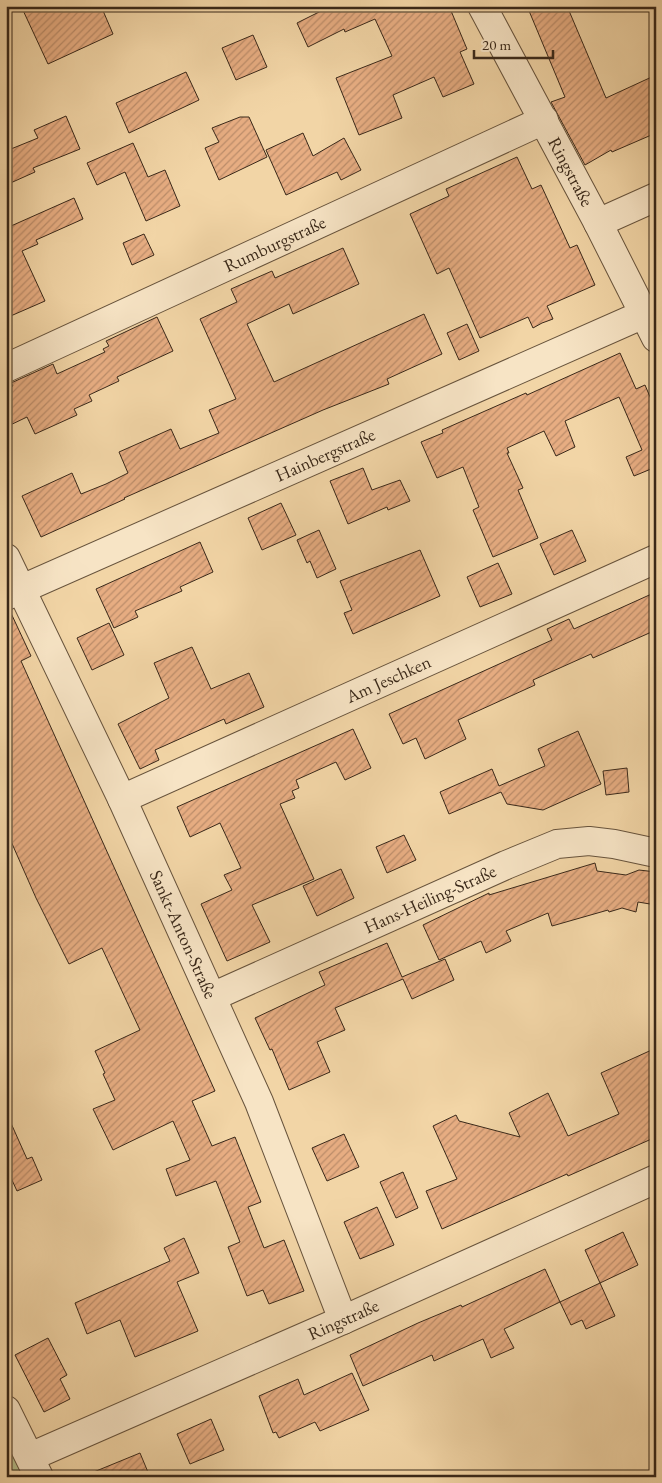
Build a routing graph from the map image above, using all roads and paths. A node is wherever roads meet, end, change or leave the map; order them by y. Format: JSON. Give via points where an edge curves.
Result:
{"nodes":[{"id":1,"x":482,"y":6,"type":"edge"},
{"id":2,"x":544,"y":120,"type":"junction"},
{"id":3,"x":656,"y":197,"type":"edge"},
{"id":4,"x":598,"y":224,"type":"junction"},
{"id":5,"x":644,"y":314,"type":"junction"},
{"id":6,"x":656,"y":338,"type":"edge"},
{"id":7,"x":6,"y":368,"type":"edge"},
{"id":8,"x":6,"y":558,"type":"edge"},
{"id":9,"x":656,"y":559,"type":"edge"},
{"id":10,"x":14,"y":592,"type":"edge"},
{"id":11,"x":122,"y":799,"type":"junction"},
{"id":12,"x":656,"y":853,"type":"edge"},
{"id":13,"x":212,"y":997,"type":"junction"},
{"id":14,"x":656,"y":1179,"type":"edge"},
{"id":15,"x":342,"y":1320,"type":"junction"},
{"id":16,"x":6,"y":1410,"type":"edge"},
{"id":17,"x":35,"y":1467,"type":"edge"}],
"edges":[{"from":1,"to":2,"type":"street","name":"Ringstraße"},
{"from":2,"to":4,"type":"street","name":"Ringstraße"},
{"from":2,"to":7,"type":"street","name":"Rumburgstraße"},
{"from":3,"to":4,"type":"street"},
{"from":4,"to":5,"type":"street","name":"Ringstraße"},
{"from":5,"to":6,"type":"street","name":"Ringstraße"},
{"from":5,"to":10,"type":"street","name":"Hainbergstraße"},
{"from":8,"to":10,"type":"street","name":"Sankt-Anton-Straße"},
{"from":9,"to":11,"type":"street","name":"Am Jeschken"},
{"from":10,"to":11,"type":"street","name":"Sankt-Anton-Straße"},
{"from":11,"to":13,"type":"street","name":"Sankt-Anton-Straße"},
{"from":12,"to":13,"type":"street","name":"Hans-Heiling-Straße","via":[[589,841],[557,844]]},
{"from":13,"to":15,"type":"street","name":"Sankt-Anton-Straße","via":[[259,1102]]},
{"from":14,"to":15,"type":"street","name":"Ringstraße"},
{"from":15,"to":17,"type":"street","name":"Ringstraße"},
{"from":16,"to":17,"type":"street"}]}
